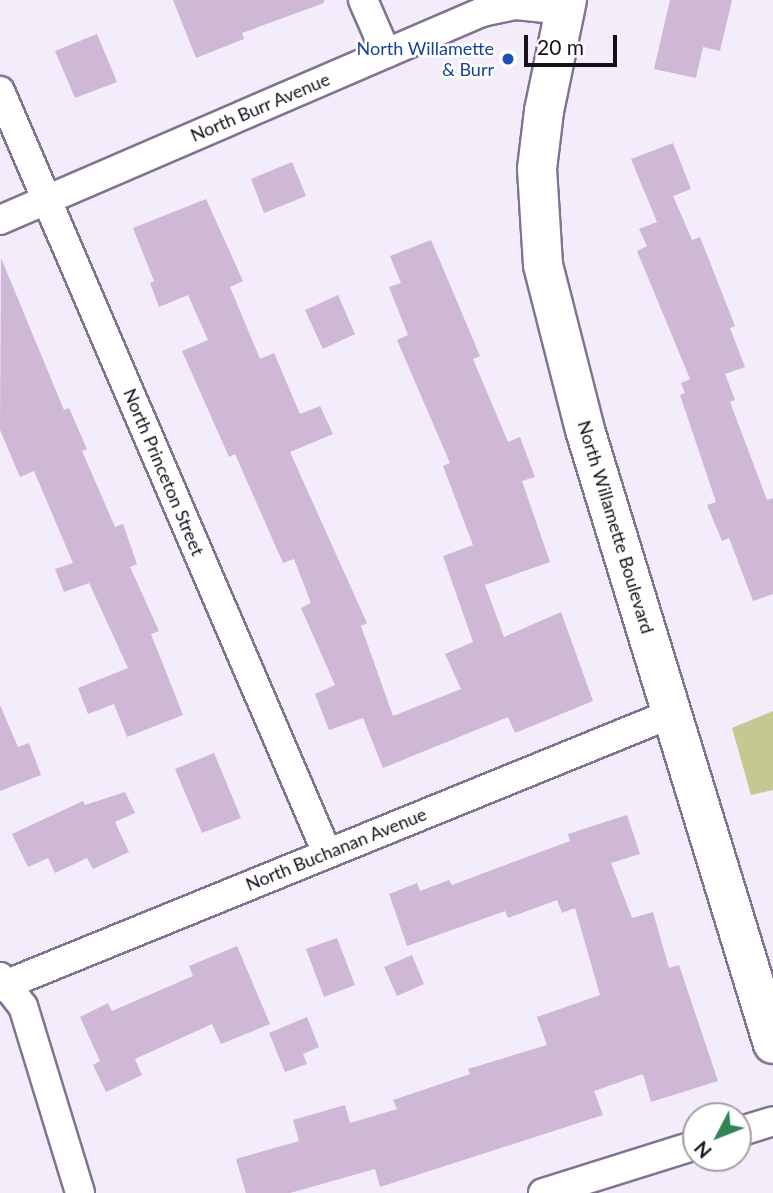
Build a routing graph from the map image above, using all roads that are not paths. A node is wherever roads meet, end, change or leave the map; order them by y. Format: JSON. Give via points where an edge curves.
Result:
{"nodes":[{"id":1,"x":363,"y":0,"type":"edge"},
{"id":2,"x":566,"y":5,"type":"edge"},
{"id":3,"x":386,"y":52,"type":"junction"},
{"id":4,"x":0,"y":91,"type":"edge"},
{"id":5,"x":47,"y":200,"type":"junction"},
{"id":6,"x":0,"y":220,"type":"edge"},
{"id":7,"x":673,"y":713,"type":"junction"},
{"id":8,"x":327,"y":853,"type":"junction"},
{"id":9,"x":763,"y":973,"type":"edge"},
{"id":10,"x":2,"y":983,"type":"edge"},
{"id":11,"x":773,"y":1044,"type":"edge"},
{"id":12,"x":773,"y":1121,"type":"edge"},
{"id":13,"x":752,"y":1128,"type":"edge"},
{"id":14,"x":682,"y":1149,"type":"edge"},
{"id":15,"x":80,"y":1193,"type":"edge"},
{"id":16,"x":543,"y":1193,"type":"edge"}],
"edges":[{"from":1,"to":3,"type":"street"},
{"from":2,"to":3,"type":"street","name":"North Burr Avenue","via":[[496,8]]},
{"from":2,"to":7,"type":"main road","name":"North Willamette Boulevard","via":[[537,169],[543,265],[585,430]]},
{"from":3,"to":5,"type":"street","name":"North Burr Avenue"},
{"from":4,"to":5,"type":"street","name":"North Princeton Street"},
{"from":5,"to":6,"type":"street","name":"North Burr Avenue"},
{"from":5,"to":8,"type":"street","name":"North Princeton Street"},
{"from":7,"to":8,"type":"street","name":"North Buchanan Avenue"},
{"from":7,"to":9,"type":"main road","name":"North Willamette Boulevard"},
{"from":8,"to":10,"type":"street","name":"North Buchanan Avenue"},
{"from":9,"to":11,"type":"main road","name":"North Willamette Boulevard"},
{"from":10,"to":15,"type":"street","via":[[23,1006]]},
{"from":12,"to":13,"type":"street"},
{"from":14,"to":16,"type":"street"}]}
